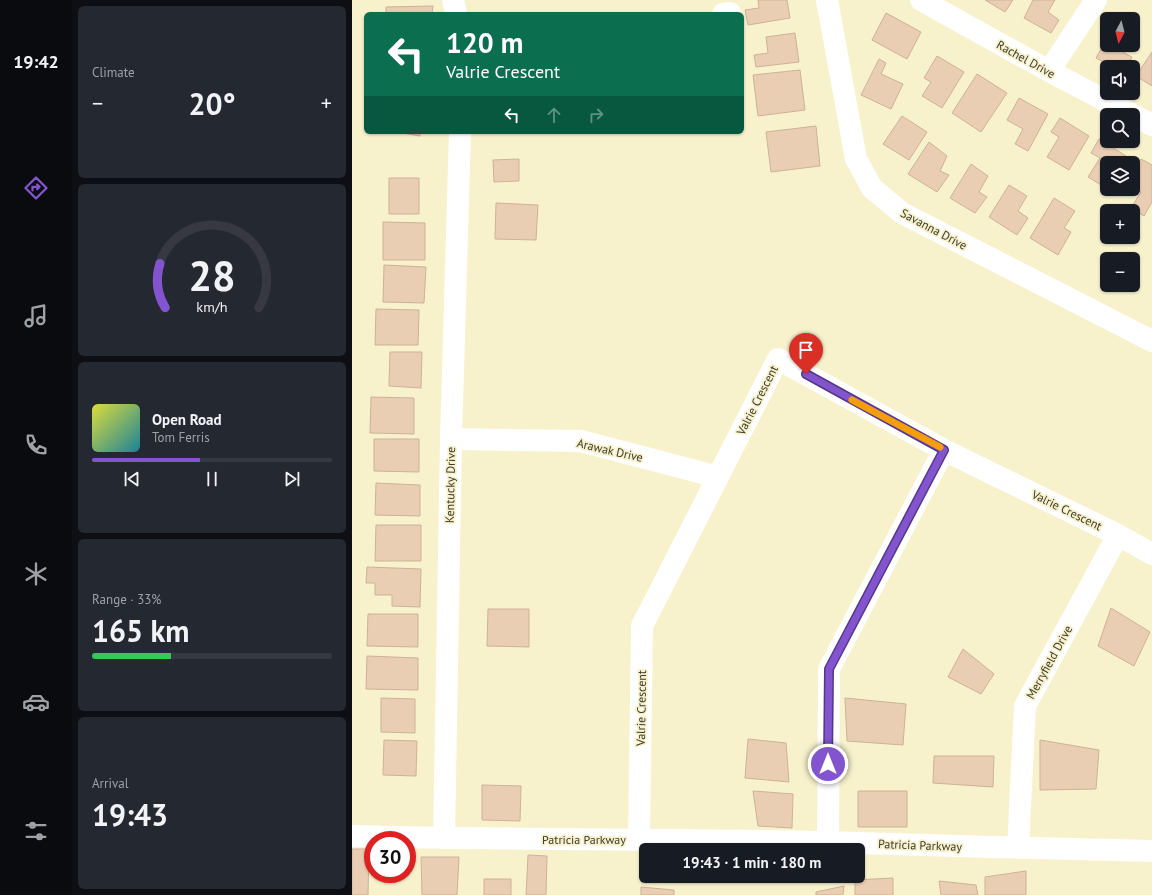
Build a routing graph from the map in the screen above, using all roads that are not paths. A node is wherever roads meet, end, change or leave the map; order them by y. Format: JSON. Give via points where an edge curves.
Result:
{"nodes":[{"id":1,"x":453,"y":0,"type":"edge"},
{"id":2,"x":827,"y":0,"type":"edge"},
{"id":3,"x":921,"y":0,"type":"edge"},
{"id":4,"x":1096,"y":0,"type":"edge"},
{"id":5,"x":456,"y":12,"type":"edge"},
{"id":6,"x":1049,"y":71,"type":"junction"},
{"id":7,"x":1120,"y":108,"type":"edge"},
{"id":8,"x":1140,"y":119,"type":"edge"},
{"id":9,"x":1152,"y":125,"type":"edge"},
{"id":10,"x":460,"y":134,"type":"edge"},
{"id":11,"x":1152,"y":341,"type":"edge"},
{"id":12,"x":451,"y":439,"type":"junction"},
{"id":13,"x":944,"y":450,"type":"junction"},
{"id":14,"x":718,"y":477,"type":"junction"},
{"id":15,"x":1118,"y":535,"type":"junction"},
{"id":16,"x":1152,"y":554,"type":"edge"},
{"id":17,"x":352,"y":836,"type":"edge"},
{"id":18,"x":444,"y":838,"type":"junction"},
{"id":19,"x":639,"y":839,"type":"junction"},
{"id":20,"x":828,"y":842,"type":"junction"},
{"id":21,"x":1018,"y":848,"type":"junction"},
{"id":22,"x":1152,"y":850,"type":"edge"}],
"edges":[{"from":1,"to":5,"type":"street"},
{"from":2,"to":11,"type":"street","name":"Savanna Drive","via":[[856,159],[872,188],[902,213]]},
{"from":3,"to":6,"type":"street","name":"Rachel Drive"},
{"from":4,"to":6,"type":"street"},
{"from":6,"to":7,"type":"street","name":"Rachel Drive"},
{"from":8,"to":9,"type":"street","name":"Rachel Drive"},
{"from":10,"to":12,"type":"street","name":"Kentucky Drive"},
{"from":12,"to":14,"type":"street","name":"Arawak Drive","via":[[581,441]]},
{"from":12,"to":18,"type":"street","name":"Kentucky Drive"},
{"from":13,"to":14,"type":"street","name":"Valrie Crescent","via":[[778,359]]},
{"from":13,"to":15,"type":"street","name":"Valrie Crescent"},
{"from":13,"to":20,"type":"street","via":[[829,669]]},
{"from":14,"to":19,"type":"street","name":"Valrie Crescent","via":[[642,626]]},
{"from":15,"to":16,"type":"street","name":"Valrie Crescent"},
{"from":15,"to":21,"type":"street","name":"Merryfield Drive","via":[[1025,706]]},
{"from":17,"to":18,"type":"street","name":"Patricia Parkway"},
{"from":18,"to":19,"type":"street","name":"Patricia Parkway"},
{"from":19,"to":20,"type":"street","name":"Patricia Parkway"},
{"from":20,"to":21,"type":"street","name":"Patricia Parkway"},
{"from":21,"to":22,"type":"street","name":"Patricia Parkway"}]}
